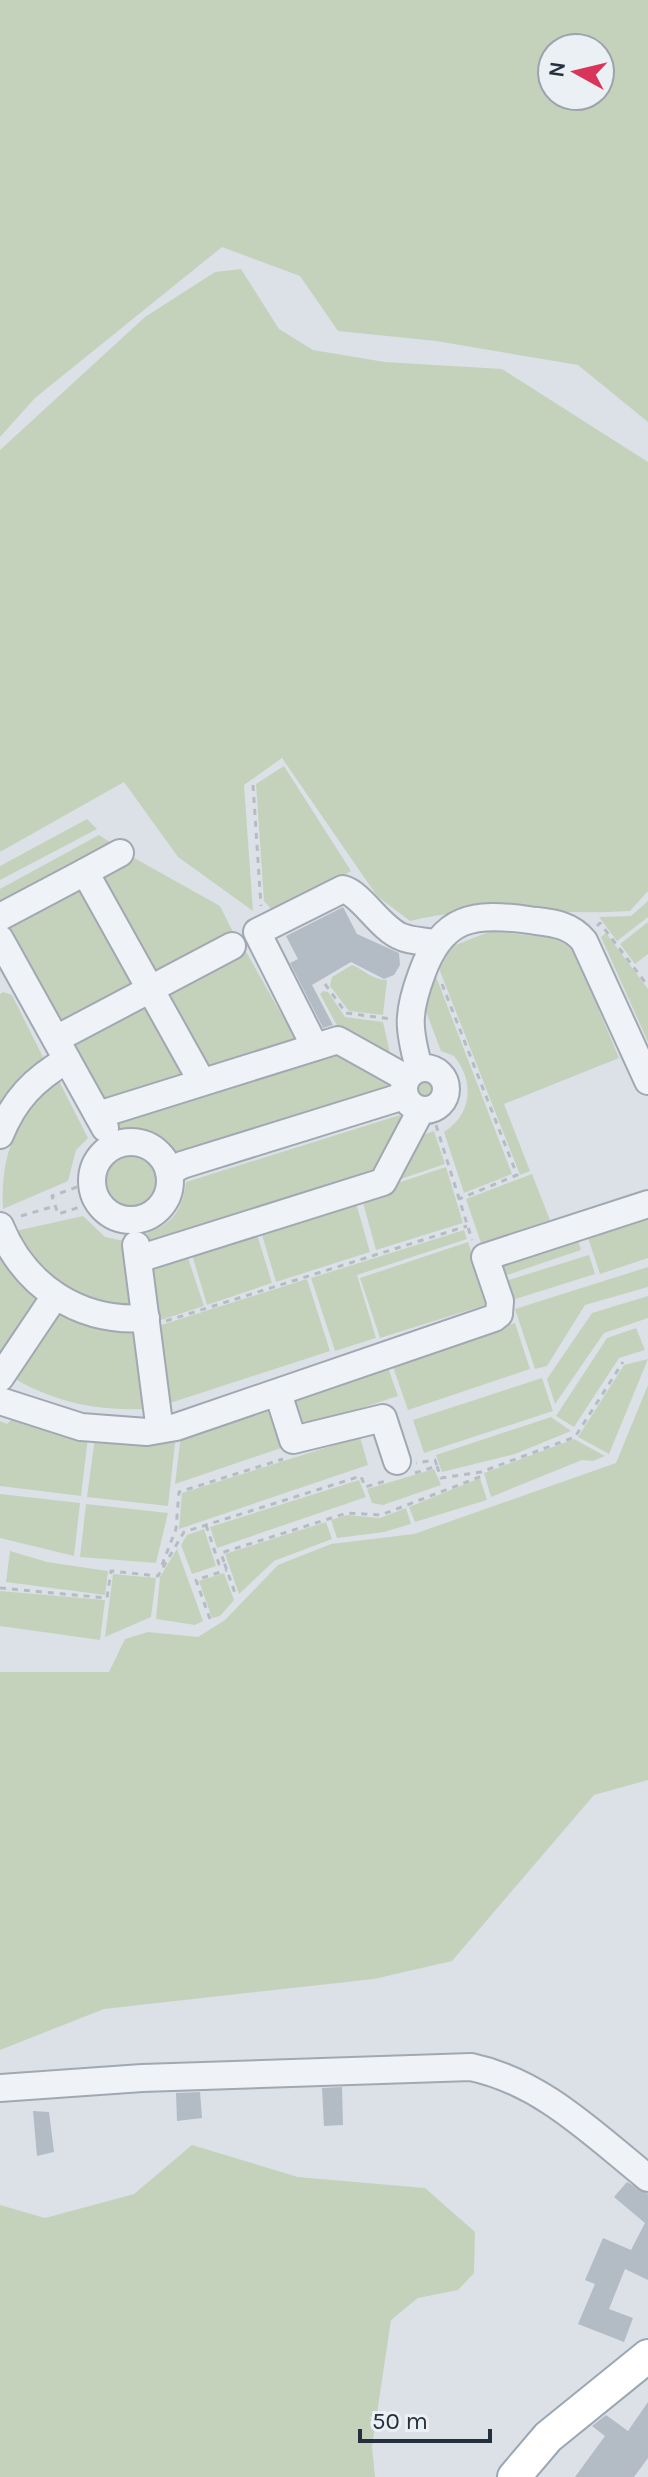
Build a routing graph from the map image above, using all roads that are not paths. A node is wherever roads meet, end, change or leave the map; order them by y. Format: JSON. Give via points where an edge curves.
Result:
{"nodes":[{"id":1,"x":120,"y":853,"type":"dead end"},
{"id":2,"x":85,"y":872,"type":"junction"},
{"id":3,"x":0,"y":917,"type":"edge"},
{"id":4,"x":232,"y":946,"type":"dead end"},
{"id":5,"x":429,"y":954,"type":"junction"},
{"id":6,"x":4,"y":958,"type":"edge"},
{"id":7,"x":150,"y":989,"type":"junction"},
{"id":8,"x":315,"y":1047,"type":"junction"},
{"id":9,"x":62,"y":1050,"type":"junction"},
{"id":10,"x":648,"y":1081,"type":"edge"},
{"id":11,"x":202,"y":1082,"type":"junction"},
{"id":12,"x":416,"y":1093,"type":"junction"},
{"id":13,"x":98,"y":1115,"type":"junction"},
{"id":14,"x":1,"y":1130,"type":"edge"},
{"id":15,"x":115,"y":1145,"type":"junction"},
{"id":16,"x":169,"y":1172,"type":"junction"},
{"id":17,"x":648,"y":1204,"type":"edge"},
{"id":18,"x":133,"y":1220,"type":"junction"},
{"id":19,"x":7,"y":1222,"type":"edge"},
{"id":20,"x":138,"y":1259,"type":"junction"},
{"id":21,"x":55,"y":1296,"type":"junction"},
{"id":22,"x":146,"y":1322,"type":"junction"},
{"id":23,"x":0,"y":1381,"type":"edge"},
{"id":24,"x":278,"y":1393,"type":"junction"},
{"id":25,"x":0,"y":1401,"type":"edge"},
{"id":26,"x":158,"y":1416,"type":"junction"},
{"id":27,"x":401,"y":1470,"type":"road end"},
{"id":28,"x":0,"y":2088,"type":"edge"},
{"id":29,"x":648,"y":2178,"type":"edge"},
{"id":30,"x":648,"y":2356,"type":"edge"},
{"id":31,"x":514,"y":2477,"type":"edge"}],
"edges":[{"from":1,"to":2,"type":"street"},
{"from":2,"to":3,"type":"street"},
{"from":2,"to":7,"type":"street"},
{"from":4,"to":7,"type":"street"},
{"from":5,"to":8,"type":"street","via":[[343,889],[257,932]]},
{"from":5,"to":10,"type":"street","via":[[450,928],[478,919],[515,918],[570,927],[590,950]]},
{"from":5,"to":12,"type":"street","via":[[409,1021]]},
{"from":6,"to":9,"type":"street"},
{"from":7,"to":9,"type":"street"},
{"from":7,"to":11,"type":"street"},
{"from":8,"to":11,"type":"street"},
{"from":8,"to":12,"type":"street","via":[[338,1040]]},
{"from":9,"to":13,"type":"street"},
{"from":9,"to":14,"type":"street","via":[[23,1094]]},
{"from":11,"to":13,"type":"street"},
{"from":12,"to":16,"type":"street"},
{"from":12,"to":20,"type":"street","via":[[383,1182]]},
{"from":13,"to":15,"type":"street"},
{"from":15,"to":16,"type":"street","via":[[144,1144],[160,1155]]},
{"from":15,"to":18,"type":"street","via":[[95,1166],[94,1195],[114,1217]]},
{"from":16,"to":18,"type":"street","via":[[162,1205]]},
{"from":17,"to":24,"type":"street","via":[[485,1257],[500,1301],[494,1318]]},
{"from":18,"to":20,"type":"street"},
{"from":19,"to":21,"type":"street","via":[[18,1261]]},
{"from":20,"to":22,"type":"street"},
{"from":21,"to":22,"type":"street","via":[[101,1316]]},
{"from":21,"to":23,"type":"street"},
{"from":22,"to":26,"type":"street"},
{"from":23,"to":26,"type":"street","via":[[40,1403],[71,1411]]},
{"from":24,"to":25,"type":"street","via":[[147,1432],[81,1427]]},
{"from":24,"to":26,"type":"street","via":[[254,1388]]},
{"from":24,"to":27,"type":"street","via":[[293,1440],[383,1418]]},
{"from":28,"to":29,"type":"street","via":[[128,2078],[471,2067],[538,2091]]},
{"from":30,"to":31,"type":"main road","via":[[548,2437]]}]}
